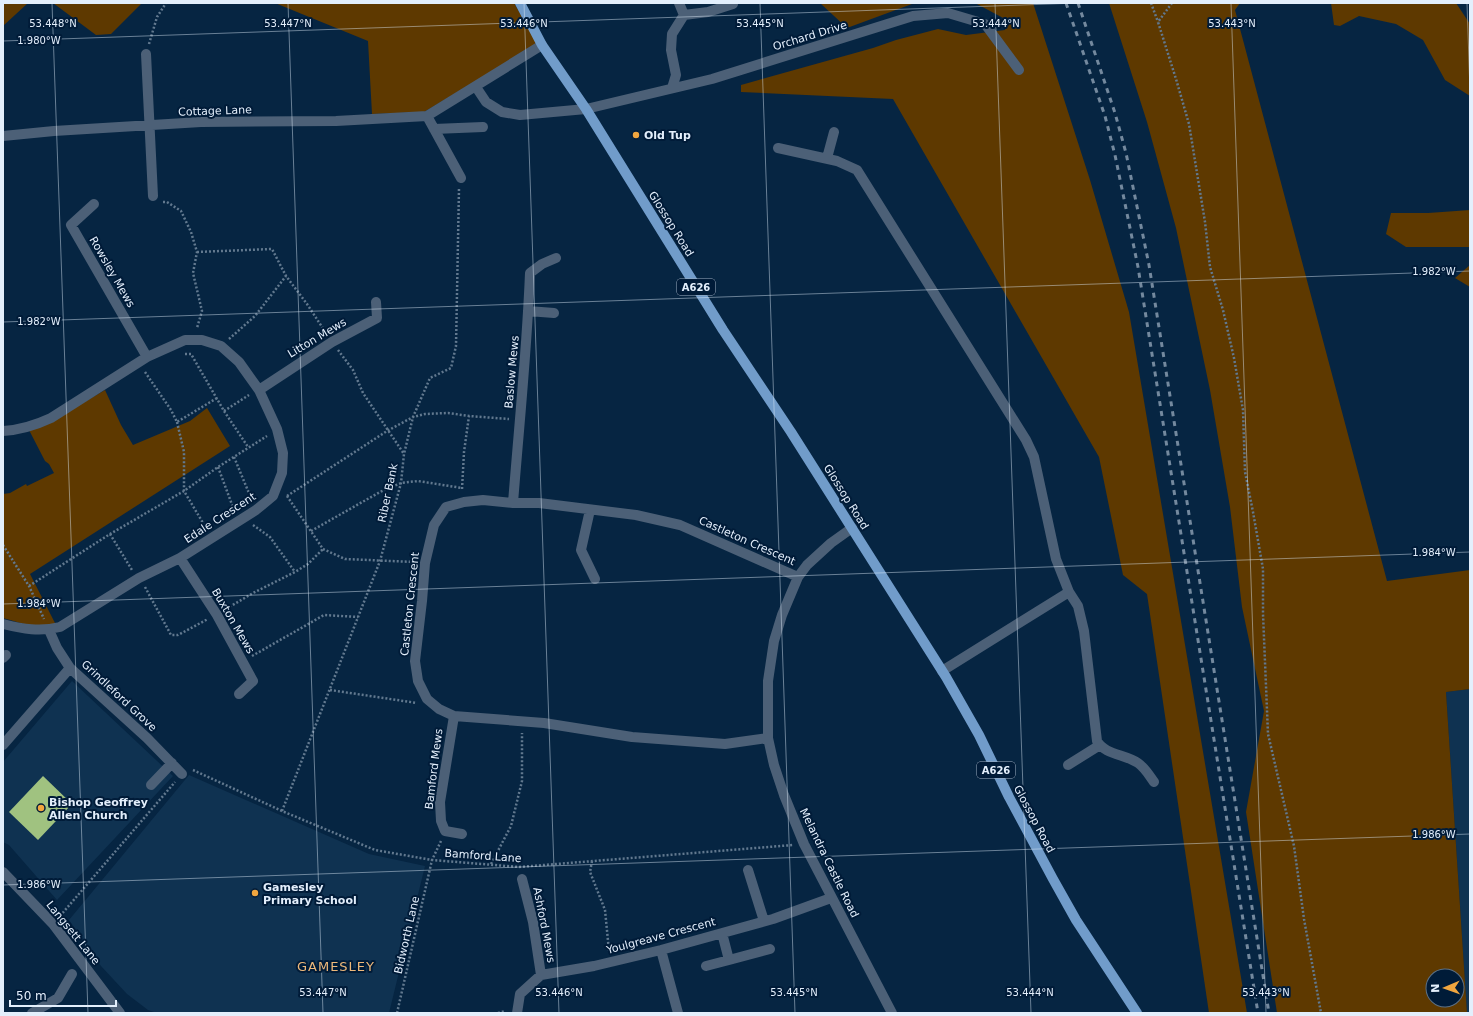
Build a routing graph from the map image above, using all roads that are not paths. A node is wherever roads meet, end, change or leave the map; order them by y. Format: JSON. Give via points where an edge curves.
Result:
{"nodes":[{"id":1,"x":520,"y":3,"type":"edge"},
{"id":2,"x":679,"y":3,"type":"edge"},
{"id":3,"x":733,"y":4,"type":"edge"},
{"id":4,"x":684,"y":15,"type":"junction"},
{"id":5,"x":542,"y":45,"type":"junction"},
{"id":6,"x":146,"y":54,"type":"road end"},
{"id":7,"x":1019,"y":70,"type":"dead end"},
{"id":8,"x":476,"y":87,"type":"junction"},
{"id":9,"x":672,"y":88,"type":"junction"},
{"id":10,"x":586,"y":109,"type":"junction"},
{"id":11,"x":427,"y":116,"type":"junction"},
{"id":12,"x":149,"y":126,"type":"junction"},
{"id":13,"x":483,"y":127,"type":"dead end"},
{"id":14,"x":434,"y":129,"type":"junction"},
{"id":15,"x":834,"y":132,"type":"dead end"},
{"id":16,"x":3,"y":136,"type":"edge"},
{"id":17,"x":778,"y":148,"type":"dead end"},
{"id":18,"x":827,"y":158,"type":"junction"},
{"id":19,"x":461,"y":178,"type":"road end"},
{"id":20,"x":153,"y":196,"type":"road end"},
{"id":21,"x":94,"y":204,"type":"dead end"},
{"id":22,"x":556,"y":258,"type":"dead end"},
{"id":23,"x":376,"y":302,"type":"dead end"},
{"id":24,"x":528,"y":310,"type":"junction"},
{"id":25,"x":554,"y":313,"type":"dead end"},
{"id":26,"x":147,"y":358,"type":"junction"},
{"id":27,"x":259,"y":390,"type":"junction"},
{"id":28,"x":3,"y":431,"type":"edge"},
{"id":29,"x":513,"y":503,"type":"junction"},
{"id":30,"x":590,"y":510,"type":"junction"},
{"id":31,"x":852,"y":528,"type":"junction"},
{"id":32,"x":180,"y":558,"type":"junction"},
{"id":33,"x":798,"y":577,"type":"junction"},
{"id":34,"x":595,"y":579,"type":"dead end"},
{"id":35,"x":1070,"y":592,"type":"junction"},
{"id":36,"x":3,"y":624,"type":"edge"},
{"id":37,"x":49,"y":630,"type":"junction"},
{"id":38,"x":70,"y":668,"type":"junction"},
{"id":39,"x":942,"y":671,"type":"junction"},
{"id":40,"x":239,"y":694,"type":"dead end"},
{"id":41,"x":454,"y":716,"type":"junction"},
{"id":42,"x":768,"y":738,"type":"junction"},
{"id":43,"x":3,"y":745,"type":"edge"},
{"id":44,"x":1100,"y":746,"type":"junction"},
{"id":45,"x":172,"y":763,"type":"junction"},
{"id":46,"x":1068,"y":765,"type":"dead end"},
{"id":47,"x":182,"y":774,"type":"road end"},
{"id":48,"x":1154,"y":782,"type":"dead end"},
{"id":49,"x":151,"y":785,"type":"dead end"},
{"id":50,"x":462,"y":834,"type":"dead end"},
{"id":51,"x":748,"y":870,"type":"dead end"},
{"id":52,"x":3,"y":872,"type":"edge"},
{"id":53,"x":522,"y":879,"type":"dead end"},
{"id":54,"x":831,"y":898,"type":"junction"},
{"id":55,"x":764,"y":921,"type":"junction"},
{"id":56,"x":722,"y":933,"type":"junction"},
{"id":57,"x":770,"y":948,"type":"dead end"},
{"id":58,"x":661,"y":950,"type":"junction"},
{"id":59,"x":729,"y":960,"type":"junction"},
{"id":60,"x":706,"y":966,"type":"dead end"},
{"id":61,"x":72,"y":974,"type":"dead end"},
{"id":62,"x":541,"y":975,"type":"junction"},
{"id":63,"x":32,"y":1013,"type":"edge"},
{"id":64,"x":120,"y":1013,"type":"edge"},
{"id":65,"x":517,"y":1013,"type":"edge"},
{"id":66,"x":678,"y":1013,"type":"edge"},
{"id":67,"x":892,"y":1013,"type":"edge"},
{"id":68,"x":1137,"y":1013,"type":"edge"}],
"edges":[{"from":1,"to":5,"type":"main road","name":"Glossop Road","number":"A626"},
{"from":2,"to":4,"type":"street"},
{"from":3,"to":4,"type":"street","via":[[708,12]]},
{"from":4,"to":9,"type":"street","via":[[672,34],[671,50],[676,75]]},
{"from":5,"to":8,"type":"street","name":"Cottage Lane"},
{"from":5,"to":10,"type":"main road","name":"Glossop Road","number":"A626"},
{"from":6,"to":12,"type":"street"},
{"from":7,"to":9,"type":"street","name":"Orchard Drive","via":[[985,24],[948,13],[913,16],[712,79]]},
{"from":8,"to":10,"type":"street","via":[[486,102],[502,112],[520,115]]},
{"from":8,"to":11,"type":"street","name":"Cottage Lane"},
{"from":9,"to":10,"type":"street","name":"Orchard Drive"},
{"from":10,"to":31,"type":"main road","name":"Glossop Road","number":"A626","via":[[723,330]]},
{"from":11,"to":12,"type":"street","name":"Cottage Lane","via":[[336,121],[201,122]]},
{"from":11,"to":14,"type":"street"},
{"from":12,"to":16,"type":"street","name":"Cottage Lane"},
{"from":12,"to":20,"type":"street"},
{"from":13,"to":14,"type":"street"},
{"from":14,"to":19,"type":"street"},
{"from":15,"to":18,"type":"street"},
{"from":17,"to":18,"type":"street"},
{"from":18,"to":35,"type":"street","via":[[857,170],[1026,440],[1034,457],[1056,559]]},
{"from":21,"to":26,"type":"street","name":"Rowsley Mews","via":[[71,225]]},
{"from":22,"to":24,"type":"street","name":"Baslow Mews","via":[[530,273]]},
{"from":23,"to":27,"type":"street","name":"Litton Mews","via":[[377,318],[332,342]]},
{"from":24,"to":25,"type":"street"},
{"from":24,"to":29,"type":"street","name":"Baslow Mews"},
{"from":26,"to":27,"type":"street","name":"Edale Crescent","via":[[185,340],[202,340],[221,346],[239,362]]},
{"from":26,"to":28,"type":"street","name":"Edale Crescent","via":[[45,420]]},
{"from":27,"to":32,"type":"street","name":"Edale Crescent","via":[[277,429],[283,453],[282,473],[273,496],[256,510]]},
{"from":29,"to":30,"type":"street","name":"Castleton Crescent","via":[[539,503]]},
{"from":29,"to":41,"type":"street","name":"Castleton Crescent","via":[[483,500],[446,507],[434,525],[424,563],[415,661],[418,682],[427,699],[439,709]]},
{"from":30,"to":33,"type":"street","name":"Castleton Crescent","via":[[636,515],[680,526]]},
{"from":30,"to":34,"type":"street","via":[[581,550]]},
{"from":31,"to":33,"type":"street","name":"Melandra Castle Road","via":[[831,543]]},
{"from":31,"to":39,"type":"main road","name":"Glossop Road","number":"A626"},
{"from":32,"to":37,"type":"street","name":"Edale Crescent","via":[[139,578],[60,627]]},
{"from":32,"to":40,"type":"street","name":"Buxton Mews","via":[[253,681]]},
{"from":33,"to":42,"type":"street","name":"Melandra Castle Road","via":[[774,641],[768,681]]},
{"from":35,"to":39,"type":"street"},
{"from":35,"to":44,"type":"street","via":[[1078,606],[1084,631],[1096,735]]},
{"from":36,"to":37,"type":"street","name":"Edale Crescent","via":[[29,630]]},
{"from":37,"to":38,"type":"street","name":"Grindleford Grove"},
{"from":38,"to":43,"type":"street"},
{"from":38,"to":45,"type":"street","name":"Grindleford Grove"},
{"from":39,"to":68,"type":"main road","name":"Glossop Road","number":"A626","via":[[979,735],[1009,798],[1076,920]]},
{"from":41,"to":42,"type":"street","name":"Castleton Crescent","via":[[544,723],[632,737],[680,741],[725,744]]},
{"from":41,"to":50,"type":"street","name":"Bamford Mews","via":[[440,802],[441,821],[446,831]]},
{"from":42,"to":54,"type":"street","name":"Melandra Castle Road","via":[[784,795],[804,844]]},
{"from":44,"to":46,"type":"street"},
{"from":44,"to":48,"type":"street","via":[[1104,750],[1136,762]]},
{"from":45,"to":47,"type":"street","name":"Grindleford Grove"},
{"from":45,"to":49,"type":"street"},
{"from":51,"to":55,"type":"street"},
{"from":52,"to":64,"type":"street","name":"Langsett Lane","via":[[53,924]]},
{"from":53,"to":62,"type":"street","name":"Ashford Mews","via":[[533,922]]},
{"from":54,"to":55,"type":"street","name":"Youlgreave Crescent"},
{"from":54,"to":67,"type":"street","name":"Melandra Castle Road"},
{"from":55,"to":56,"type":"street","name":"Youlgreave Crescent"},
{"from":56,"to":58,"type":"street","name":"Youlgreave Crescent"},
{"from":56,"to":59,"type":"street"},
{"from":57,"to":59,"type":"street"},
{"from":58,"to":62,"type":"street","name":"Youlgreave Crescent","via":[[610,963]]},
{"from":58,"to":66,"type":"street"},
{"from":59,"to":60,"type":"street"},
{"from":61,"to":63,"type":"street","via":[[58,998]]},
{"from":62,"to":65,"type":"street","via":[[520,994]]}]}
